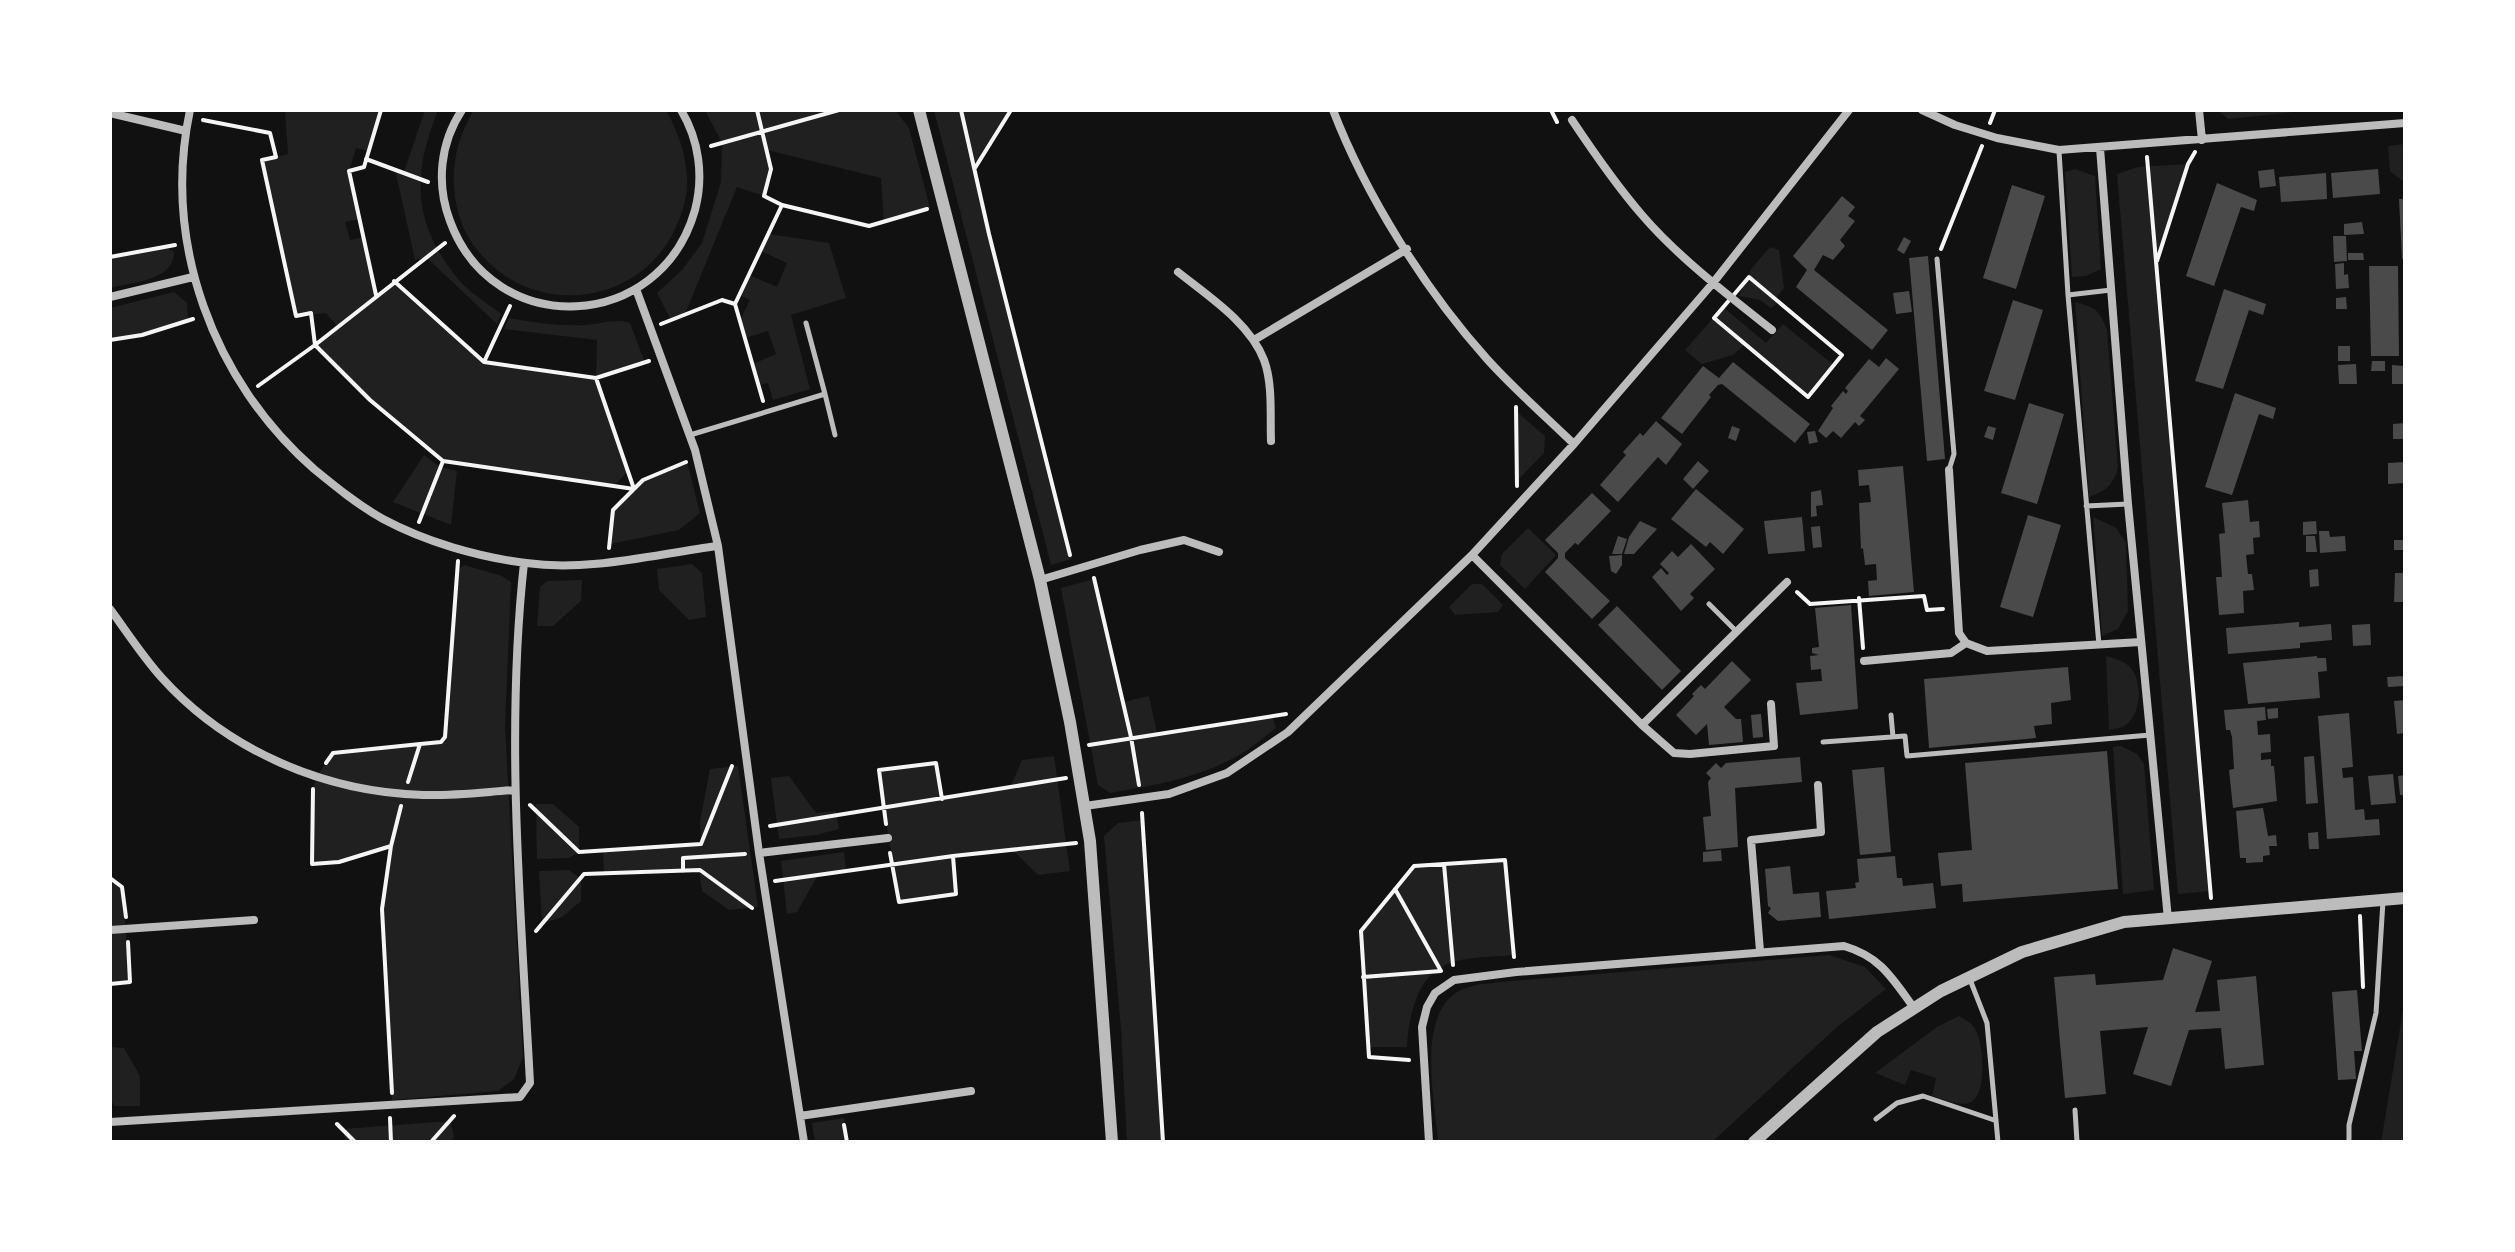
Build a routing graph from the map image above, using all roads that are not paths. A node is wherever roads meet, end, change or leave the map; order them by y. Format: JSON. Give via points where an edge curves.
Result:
{"nodes":[{"id":1,"x":462,"y":110,"type":"edge"},
{"id":2,"x":681,"y":110,"type":"edge"},
{"id":3,"x":919,"y":110,"type":"edge"},
{"id":4,"x":1333,"y":110,"type":"edge"},
{"id":5,"x":1849,"y":110,"type":"edge"},
{"id":6,"x":1922,"y":110,"type":"edge"},
{"id":7,"x":2199,"y":110,"type":"edge"},
{"id":8,"x":110,"y":113,"type":"edge"},
{"id":9,"x":190,"y":114,"type":"edge"},
{"id":10,"x":1572,"y":120,"type":"dead end"},
{"id":11,"x":2405,"y":123,"type":"edge"},
{"id":12,"x":186,"y":131,"type":"junction"},
{"id":13,"x":2202,"y":140,"type":"junction"},
{"id":14,"x":2100,"y":148,"type":"junction"},
{"id":15,"x":2059,"y":150,"type":"junction"},
{"id":16,"x":1407,"y":249,"type":"junction"},
{"id":17,"x":1937,"y":259,"type":"road end"},
{"id":18,"x":1178,"y":272,"type":"dead end"},
{"id":19,"x":193,"y":277,"type":"junction"},
{"id":20,"x":1713,"y":283,"type":"junction"},
{"id":21,"x":636,"y":289,"type":"junction"},
{"id":22,"x":2111,"y":290,"type":"junction"},
{"id":23,"x":2068,"y":295,"type":"junction"},
{"id":24,"x":110,"y":297,"type":"edge"},
{"id":25,"x":806,"y":323,"type":"dead end"},
{"id":26,"x":1772,"y":330,"type":"dead end"},
{"id":27,"x":1254,"y":340,"type":"junction"},
{"id":28,"x":825,"y":394,"type":"junction"},
{"id":29,"x":690,"y":435,"type":"junction"},
{"id":30,"x":835,"y":435,"type":"dead end"},
{"id":31,"x":1271,"y":441,"type":"dead end"},
{"id":32,"x":1574,"y":444,"type":"junction"},
{"id":33,"x":1949,"y":470,"type":"joint"},
{"id":34,"x":2128,"y":504,"type":"junction"},
{"id":35,"x":2086,"y":506,"type":"junction"},
{"id":36,"x":718,"y":546,"type":"junction"},
{"id":37,"x":1219,"y":552,"type":"dead end"},
{"id":38,"x":1472,"y":555,"type":"junction"},
{"id":39,"x":524,"y":563,"type":"junction"},
{"id":40,"x":1040,"y":580,"type":"junction"},
{"id":41,"x":1787,"y":582,"type":"road end"},
{"id":42,"x":1709,"y":604,"type":"dead end"},
{"id":43,"x":110,"y":609,"type":"edge"},
{"id":44,"x":1737,"y":632,"type":"junction"},
{"id":45,"x":2141,"y":642,"type":"junction"},
{"id":46,"x":1966,"y":643,"type":"junction"},
{"id":47,"x":2099,"y":645,"type":"junction"},
{"id":48,"x":1864,"y":661,"type":"road end"},
{"id":49,"x":1771,"y":704,"type":"dead end"},
{"id":50,"x":1891,"y":715,"type":"dead end"},
{"id":51,"x":1642,"y":725,"type":"junction"},
{"id":52,"x":2150,"y":735,"type":"junction"},
{"id":53,"x":1893,"y":737,"type":"junction"},
{"id":54,"x":1823,"y":742,"type":"dead end"},
{"id":55,"x":1818,"y":785,"type":"dead end"},
{"id":56,"x":515,"y":790,"type":"junction"},
{"id":57,"x":1085,"y":806,"type":"junction"},
{"id":58,"x":888,"y":838,"type":"dead end"},
{"id":59,"x":759,"y":853,"type":"junction"},
{"id":60,"x":2405,"y":898,"type":"edge"},
{"id":61,"x":2383,"y":900,"type":"junction"},
{"id":62,"x":2168,"y":919,"type":"junction"},
{"id":63,"x":254,"y":920,"type":"dead end"},
{"id":64,"x":110,"y":930,"type":"edge"},
{"id":65,"x":1760,"y":951,"type":"junction"},
{"id":66,"x":1969,"y":976,"type":"junction"},
{"id":67,"x":1914,"y":1008,"type":"junction"},
{"id":68,"x":971,"y":1091,"type":"dead end"},
{"id":69,"x":2075,"y":1110,"type":"dead end"},
{"id":70,"x":800,"y":1116,"type":"junction"},
{"id":71,"x":1876,"y":1119,"type":"dead end"},
{"id":72,"x":1994,"y":1120,"type":"junction"},
{"id":73,"x":110,"y":1122,"type":"edge"},
{"id":74,"x":804,"y":1142,"type":"edge"},
{"id":75,"x":1112,"y":1142,"type":"edge"},
{"id":76,"x":1429,"y":1142,"type":"edge"},
{"id":77,"x":1754,"y":1142,"type":"edge"},
{"id":78,"x":1998,"y":1142,"type":"edge"},
{"id":79,"x":2077,"y":1142,"type":"edge"},
{"id":80,"x":2349,"y":1142,"type":"edge"}],
"edges":[{"from":1,"to":21,"type":"street","via":[[452,124],[442,163],[443,204],[455,235],[482,273],[515,295],[555,307],[595,306]]},
{"from":2,"to":21,"type":"street","via":[[698,150],[700,192],[688,232],[665,266]]},
{"from":3,"to":40,"type":"street"},
{"from":4,"to":16,"type":"street"},
{"from":5,"to":20,"type":"street"},
{"from":6,"to":15,"type":"street","via":[[1986,135]]},
{"from":7,"to":13,"type":"street"},
{"from":8,"to":12,"type":"street"},
{"from":9,"to":12,"type":"street"},
{"from":10,"to":20,"type":"street","via":[[1643,217]]},
{"from":11,"to":13,"type":"street"},
{"from":12,"to":19,"type":"street","via":[[184,197]]},
{"from":13,"to":14,"type":"street"},
{"from":14,"to":15,"type":"street"},
{"from":14,"to":22,"type":"street"},
{"from":15,"to":23,"type":"lane"},
{"from":16,"to":27,"type":"street"},
{"from":16,"to":32,"type":"street","via":[[1458,325]]},
{"from":17,"to":33,"type":"lane","via":[[1954,454]]},
{"from":18,"to":27,"type":"street"},
{"from":19,"to":24,"type":"street"},
{"from":19,"to":39,"type":"street","via":[[246,394],[284,443],[381,518],[460,548]]},
{"from":20,"to":26,"type":"street"},
{"from":20,"to":32,"type":"street"},
{"from":21,"to":29,"type":"street"},
{"from":22,"to":23,"type":"lane"},
{"from":22,"to":34,"type":"street"},
{"from":23,"to":35,"type":"lane"},
{"from":25,"to":28,"type":"lane"},
{"from":27,"to":31,"type":"street","via":[[1265,363]]},
{"from":28,"to":29,"type":"lane"},
{"from":28,"to":30,"type":"lane"},
{"from":29,"to":36,"type":"street"},
{"from":32,"to":38,"type":"street"},
{"from":33,"to":46,"type":"street","via":[[1959,633]]},
{"from":34,"to":35,"type":"lane"},
{"from":34,"to":45,"type":"street"},
{"from":35,"to":47,"type":"lane"},
{"from":36,"to":39,"type":"street","via":[[566,567]]},
{"from":36,"to":59,"type":"street"},
{"from":37,"to":40,"type":"street","via":[[1184,540]]},
{"from":38,"to":51,"type":"street"},
{"from":38,"to":57,"type":"street","via":[[1288,732],[1227,773],[1169,794]]},
{"from":39,"to":56,"type":"street","via":[[515,673]]},
{"from":40,"to":57,"type":"street"},
{"from":41,"to":44,"type":"street"},
{"from":42,"to":44,"type":"lane"},
{"from":43,"to":56,"type":"street","via":[[160,675],[194,709],[280,763],[404,794]]},
{"from":44,"to":51,"type":"street"},
{"from":45,"to":47,"type":"street"},
{"from":45,"to":52,"type":"street"},
{"from":46,"to":47,"type":"street","via":[[1987,651]]},
{"from":46,"to":48,"type":"street","via":[[1951,653]]},
{"from":49,"to":51,"type":"street","via":[[1774,746],[1674,753]]},
{"from":50,"to":53,"type":"lane"},
{"from":52,"to":53,"type":"lane","via":[[1907,756],[1905,736]]},
{"from":52,"to":62,"type":"street"},
{"from":53,"to":54,"type":"lane"},
{"from":55,"to":65,"type":"street","via":[[1821,832],[1751,840]]},
{"from":56,"to":73,"type":"street","via":[[530,1083],[520,1097]]},
{"from":57,"to":75,"type":"street"},
{"from":58,"to":59,"type":"street"},
{"from":59,"to":70,"type":"street"},
{"from":60,"to":61,"type":"street"},
{"from":61,"to":62,"type":"street"},
{"from":61,"to":80,"type":"lane","via":[[2376,1013]]},
{"from":62,"to":66,"type":"street","via":[[2083,932]]},
{"from":63,"to":64,"type":"street"},
{"from":65,"to":67,"type":"street","via":[[1830,945],[1862,951],[1887,971]]},
{"from":65,"to":76,"type":"street","via":[[1454,980],[1435,993],[1422,1027]]},
{"from":66,"to":67,"type":"street"},
{"from":66,"to":72,"type":"lane","via":[[1987,1023]]},
{"from":67,"to":77,"type":"street","via":[[1842,1061]]},
{"from":68,"to":70,"type":"street"},
{"from":69,"to":79,"type":"lane"},
{"from":70,"to":74,"type":"street"},
{"from":71,"to":72,"type":"lane","via":[[1897,1103],[1923,1096]]},
{"from":72,"to":78,"type":"lane"}]}
